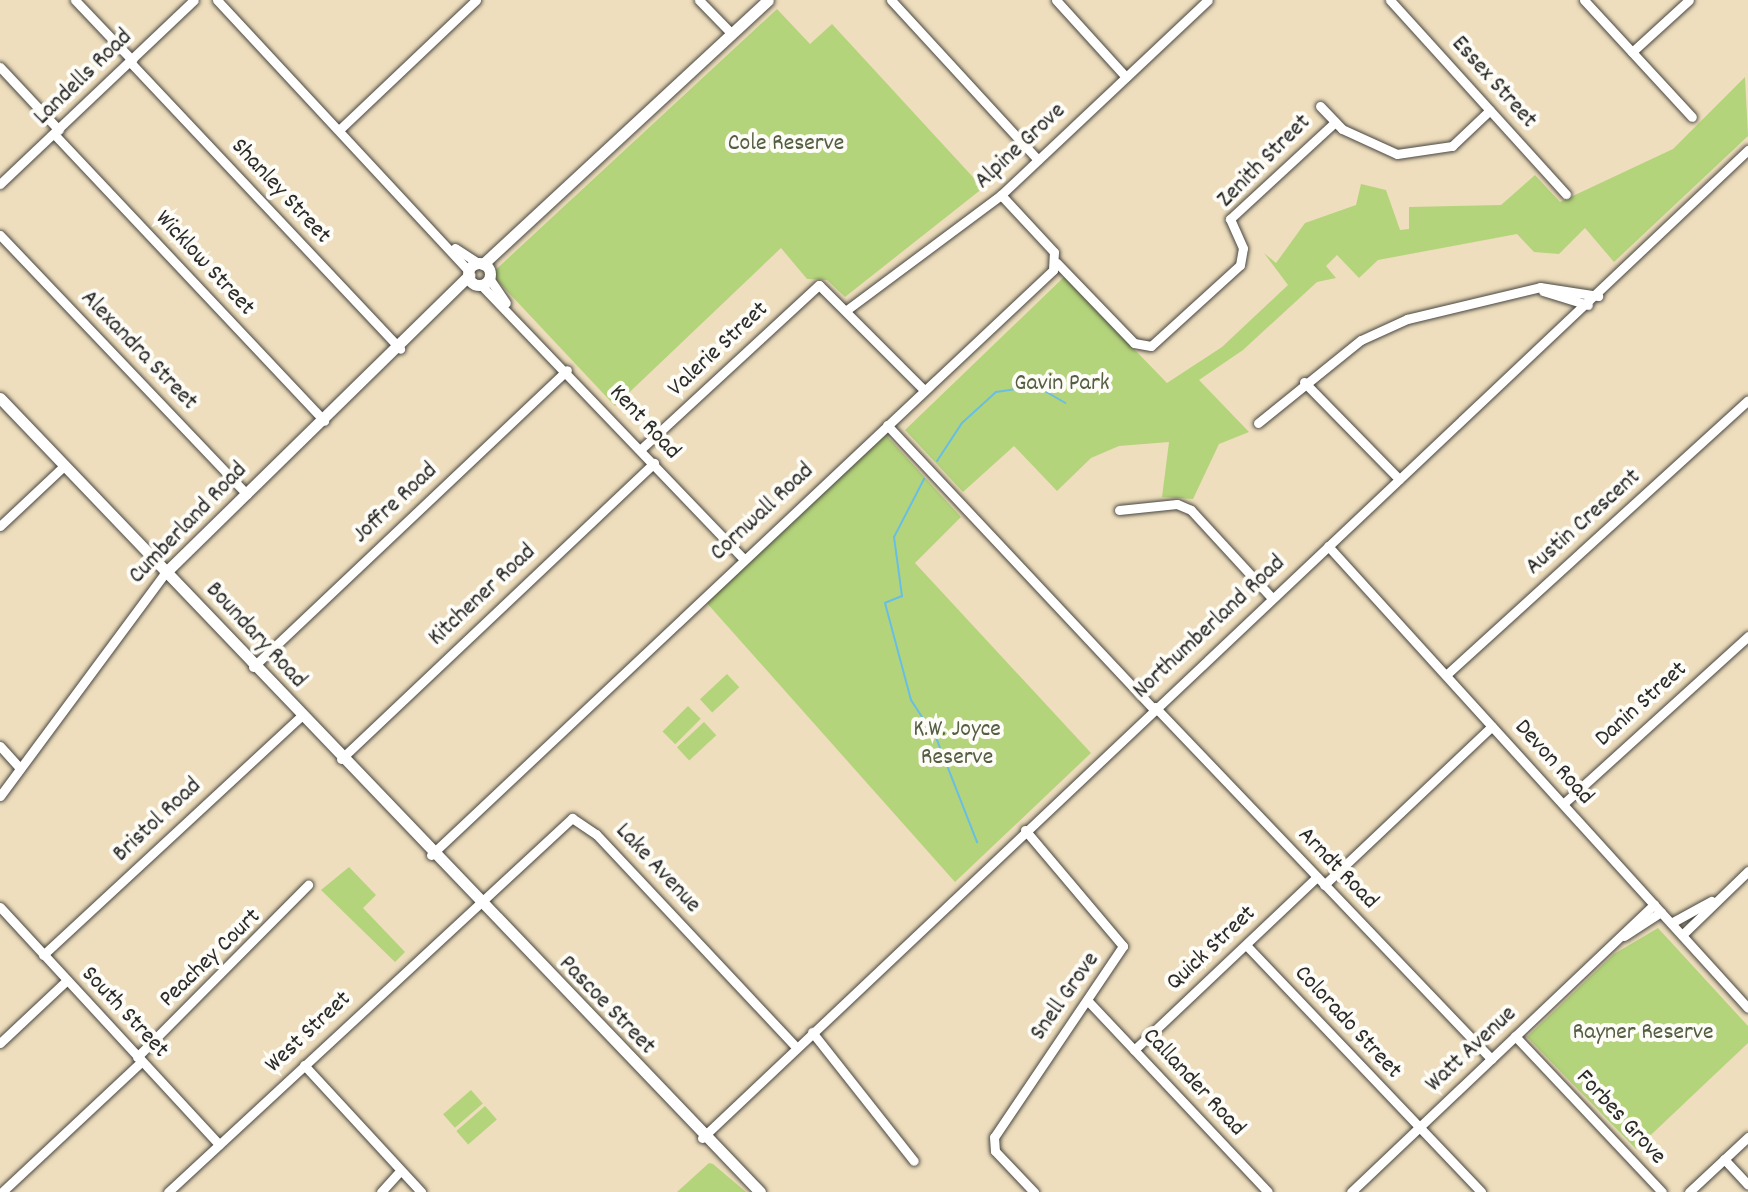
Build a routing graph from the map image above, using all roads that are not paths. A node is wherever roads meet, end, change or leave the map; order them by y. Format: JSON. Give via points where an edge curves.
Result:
{"nodes":[{"id":1,"x":75,"y":0,"type":"edge"},
{"id":2,"x":194,"y":0,"type":"edge"},
{"id":3,"x":217,"y":0,"type":"edge"},
{"id":4,"x":476,"y":0,"type":"edge"},
{"id":5,"x":699,"y":0,"type":"edge"},
{"id":6,"x":768,"y":0,"type":"edge"},
{"id":7,"x":891,"y":0,"type":"edge"},
{"id":8,"x":1056,"y":0,"type":"edge"},
{"id":9,"x":1208,"y":0,"type":"edge"},
{"id":10,"x":1390,"y":0,"type":"edge"},
{"id":11,"x":1584,"y":0,"type":"edge"},
{"id":12,"x":1689,"y":0,"type":"edge"},
{"id":13,"x":732,"y":34,"type":"junction"},
{"id":14,"x":1632,"y":52,"type":"junction"},
{"id":15,"x":131,"y":61,"type":"junction"},
{"id":16,"x":0,"y":67,"type":"edge"},
{"id":17,"x":1126,"y":77,"type":"junction"},
{"id":18,"x":1320,"y":106,"type":"dead end"},
{"id":19,"x":1490,"y":110,"type":"junction"},
{"id":20,"x":1692,"y":117,"type":"dead end"},
{"id":21,"x":1335,"y":122,"type":"junction"},
{"id":22,"x":339,"y":130,"type":"junction"},
{"id":23,"x":57,"y":132,"type":"junction"},
{"id":24,"x":1748,"y":150,"type":"edge"},
{"id":25,"x":1038,"y":160,"type":"junction"},
{"id":26,"x":0,"y":184,"type":"edge"},
{"id":27,"x":1566,"y":194,"type":"dead end"},
{"id":28,"x":1001,"y":195,"type":"junction"},
{"id":29,"x":0,"y":235,"type":"edge"},
{"id":30,"x":1057,"y":263,"type":"junction"},
{"id":31,"x":480,"y":274,"type":"junction"},
{"id":32,"x":1532,"y":291,"type":"junction"},
{"id":33,"x":1598,"y":296,"type":"junction"},
{"id":34,"x":1588,"y":305,"type":"junction"},
{"id":35,"x":848,"y":309,"type":"junction"},
{"id":36,"x":400,"y":349,"type":"junction"},
{"id":37,"x":567,"y":370,"type":"junction"},
{"id":38,"x":1304,"y":382,"type":"junction"},
{"id":39,"x":924,"y":390,"type":"junction"},
{"id":40,"x":0,"y":398,"type":"edge"},
{"id":41,"x":1748,"y":400,"type":"edge"},
{"id":42,"x":324,"y":421,"type":"junction"},
{"id":43,"x":1258,"y":423,"type":"dead end"},
{"id":44,"x":887,"y":425,"type":"junction"},
{"id":45,"x":641,"y":449,"type":"junction"},
{"id":46,"x":654,"y":463,"type":"junction"},
{"id":47,"x":64,"y":466,"type":"junction"},
{"id":48,"x":1399,"y":479,"type":"junction"},
{"id":49,"x":247,"y":494,"type":"junction"},
{"id":50,"x":1119,"y":510,"type":"dead end"},
{"id":51,"x":0,"y":526,"type":"edge"},
{"id":52,"x":1328,"y":546,"type":"junction"},
{"id":53,"x":743,"y":558,"type":"junction"},
{"id":54,"x":165,"y":573,"type":"junction"},
{"id":55,"x":1272,"y":598,"type":"junction"},
{"id":56,"x":1748,"y":636,"type":"edge"},
{"id":57,"x":253,"y":667,"type":"junction"},
{"id":58,"x":1446,"y":675,"type":"junction"},
{"id":59,"x":1155,"y":708,"type":"junction"},
{"id":60,"x":300,"y":717,"type":"junction"},
{"id":61,"x":1492,"y":726,"type":"junction"},
{"id":62,"x":0,"y":746,"type":"edge"},
{"id":63,"x":341,"y":759,"type":"junction"},
{"id":64,"x":20,"y":768,"type":"junction"},
{"id":65,"x":0,"y":796,"type":"edge"},
{"id":66,"x":1563,"y":804,"type":"junction"},
{"id":67,"x":1025,"y":830,"type":"junction"},
{"id":68,"x":431,"y":855,"type":"junction"},
{"id":69,"x":1748,"y":871,"type":"edge"},
{"id":70,"x":1321,"y":881,"type":"junction"},
{"id":71,"x":308,"y":885,"type":"dead end"},
{"id":72,"x":1718,"y":898,"type":"junction"},
{"id":73,"x":478,"y":904,"type":"junction"},
{"id":74,"x":0,"y":907,"type":"edge"},
{"id":75,"x":1658,"y":908,"type":"junction"},
{"id":76,"x":1671,"y":923,"type":"junction"},
{"id":77,"x":1682,"y":935,"type":"junction"},
{"id":78,"x":1246,"y":945,"type":"junction"},
{"id":79,"x":43,"y":955,"type":"junction"},
{"id":80,"x":67,"y":980,"type":"junction"},
{"id":81,"x":1088,"y":1001,"type":"junction"},
{"id":82,"x":1748,"y":1008,"type":"edge"},
{"id":83,"x":812,"y":1032,"type":"junction"},
{"id":84,"x":1515,"y":1036,"type":"junction"},
{"id":85,"x":0,"y":1043,"type":"edge"},
{"id":86,"x":796,"y":1047,"type":"junction"},
{"id":87,"x":1134,"y":1050,"type":"junction"},
{"id":88,"x":1491,"y":1059,"type":"junction"},
{"id":89,"x":139,"y":1060,"type":"junction"},
{"id":90,"x":304,"y":1065,"type":"junction"},
{"id":91,"x":1419,"y":1128,"type":"junction"},
{"id":92,"x":1748,"y":1137,"type":"edge"},
{"id":93,"x":702,"y":1138,"type":"junction"},
{"id":94,"x":219,"y":1144,"type":"junction"},
{"id":95,"x":1724,"y":1159,"type":"junction"},
{"id":96,"x":914,"y":1161,"type":"dead end"},
{"id":97,"x":398,"y":1173,"type":"junction"},
{"id":98,"x":1748,"y":1185,"type":"edge"},
{"id":99,"x":2,"y":1192,"type":"edge"},
{"id":100,"x":168,"y":1192,"type":"edge"},
{"id":101,"x":381,"y":1192,"type":"edge"},
{"id":102,"x":421,"y":1192,"type":"edge"},
{"id":103,"x":760,"y":1192,"type":"edge"},
{"id":104,"x":1034,"y":1192,"type":"edge"},
{"id":105,"x":1268,"y":1192,"type":"edge"},
{"id":106,"x":1351,"y":1192,"type":"edge"},
{"id":107,"x":1481,"y":1192,"type":"edge"},
{"id":108,"x":1662,"y":1192,"type":"edge"},
{"id":109,"x":1689,"y":1192,"type":"edge"}],
"edges":[{"from":1,"to":15,"type":"street","name":"Shanley Street"},
{"from":2,"to":15,"type":"street","name":"Landells Road"},
{"from":3,"to":22,"type":"street","name":"Kent Road"},
{"from":4,"to":22,"type":"street"},
{"from":5,"to":13,"type":"street"},
{"from":6,"to":13,"type":"main road","name":"Cumberland Road"},
{"from":7,"to":25,"type":"street"},
{"from":8,"to":17,"type":"street"},
{"from":9,"to":17,"type":"street","name":"Alpine Grove"},
{"from":10,"to":19,"type":"street","name":"Essex Street"},
{"from":11,"to":14,"type":"street"},
{"from":12,"to":14,"type":"street"},
{"from":13,"to":31,"type":"main road","name":"Cumberland Road"},
{"from":14,"to":20,"type":"street"},
{"from":15,"to":23,"type":"street","name":"Landells Road"},
{"from":15,"to":36,"type":"street","name":"Shanley Street"},
{"from":16,"to":23,"type":"street","name":"Wicklow Street"},
{"from":17,"to":25,"type":"street","name":"Alpine Grove"},
{"from":18,"to":21,"type":"street","name":"Zenith Street"},
{"from":19,"to":21,"type":"street","name":"Zenith Street","via":[[1452,146],[1397,154]]},
{"from":19,"to":27,"type":"street","name":"Essex Street"},
{"from":21,"to":30,"type":"street","name":"Zenith Street","via":[[1230,219],[1243,248],[1240,265],[1156,344],[1134,343]]},
{"from":22,"to":31,"type":"street","name":"Kent Road"},
{"from":23,"to":26,"type":"street","name":"Landells Road"},
{"from":23,"to":42,"type":"street","name":"Wicklow Street"},
{"from":24,"to":33,"type":"street","name":"Northumberland Road"},
{"from":25,"to":28,"type":"street","name":"Alpine Grove"},
{"from":28,"to":30,"type":"street"},
{"from":28,"to":35,"type":"street","name":"Alpine Grove"},
{"from":29,"to":49,"type":"street","name":"Alexandra Street"},
{"from":30,"to":39,"type":"street","name":"Cornwall Road"},
{"from":31,"to":36,"type":"main road","name":"Cumberland Road"},
{"from":31,"to":37,"type":"street","name":"Kent Road"},
{"from":32,"to":33,"type":"street"},
{"from":32,"to":34,"type":"street"},
{"from":32,"to":38,"type":"street","via":[[1407,319],[1361,340]]},
{"from":33,"to":34,"type":"street","name":"Northumberland Road"},
{"from":34,"to":48,"type":"street","name":"Northumberland Road"},
{"from":35,"to":39,"type":"street"},
{"from":35,"to":45,"type":"street","name":"Valerie Street","via":[[826,286],[812,290]]},
{"from":36,"to":42,"type":"main road","name":"Cumberland Road"},
{"from":37,"to":45,"type":"street","name":"Kent Road"},
{"from":37,"to":57,"type":"street","name":"Joffre Road"},
{"from":38,"to":43,"type":"street"},
{"from":38,"to":48,"type":"street"},
{"from":39,"to":44,"type":"street","name":"Cornwall Road"},
{"from":40,"to":47,"type":"main road","name":"Boundary Road"},
{"from":41,"to":58,"type":"street","name":"Austin Crescent"},
{"from":42,"to":49,"type":"main road","name":"Cumberland Road"},
{"from":44,"to":53,"type":"street","name":"Cornwall Road"},
{"from":44,"to":59,"type":"street","name":"Arndt Road"},
{"from":45,"to":46,"type":"street","name":"Kent Road"},
{"from":46,"to":53,"type":"street","name":"Kent Road"},
{"from":46,"to":63,"type":"street","name":"Kitchener Road"},
{"from":47,"to":51,"type":"street"},
{"from":47,"to":54,"type":"main road","name":"Boundary Road"},
{"from":48,"to":52,"type":"street","name":"Northumberland Road"},
{"from":49,"to":54,"type":"main road","name":"Cumberland Road"},
{"from":50,"to":55,"type":"street","via":[[1177,504],[1191,510]]},
{"from":52,"to":55,"type":"street","name":"Northumberland Road"},
{"from":52,"to":58,"type":"street","name":"Devon Road"},
{"from":53,"to":68,"type":"street","name":"Cornwall Road"},
{"from":54,"to":57,"type":"main road","name":"Boundary Road"},
{"from":54,"to":64,"type":"street","name":"Cumberland Road"},
{"from":55,"to":59,"type":"street","name":"Northumberland Road"},
{"from":56,"to":66,"type":"street","name":"Danin Street"},
{"from":57,"to":60,"type":"main road","name":"Boundary Road"},
{"from":58,"to":61,"type":"street","name":"Devon Road"},
{"from":59,"to":67,"type":"street","name":"Northumberland Road"},
{"from":59,"to":70,"type":"street","name":"Arndt Road"},
{"from":60,"to":63,"type":"main road","name":"Boundary Road"},
{"from":60,"to":79,"type":"street","name":"Bristol Road"},
{"from":61,"to":66,"type":"street","name":"Devon Road"},
{"from":61,"to":70,"type":"street","name":"Quick Street"},
{"from":62,"to":64,"type":"street"},
{"from":63,"to":68,"type":"main road","name":"Boundary Road"},
{"from":64,"to":65,"type":"street","name":"Cumberland Road"},
{"from":66,"to":75,"type":"street","name":"Devon Road"},
{"from":67,"to":81,"type":"street","name":"Snell Grove","via":[[1122,942]]},
{"from":67,"to":83,"type":"street","name":"Northumberland Road"},
{"from":68,"to":73,"type":"main road","name":"Boundary Road"},
{"from":69,"to":72,"type":"street"},
{"from":70,"to":78,"type":"street","name":"Quick Street"},
{"from":70,"to":88,"type":"street","name":"Arndt Road"},
{"from":71,"to":89,"type":"street","name":"Peachey Court"},
{"from":72,"to":76,"type":"street"},
{"from":72,"to":77,"type":"street"},
{"from":73,"to":86,"type":"street","name":"Lake Avenue","via":[[566,822],[580,819]]},
{"from":73,"to":90,"type":"street","name":"West Street"},
{"from":73,"to":93,"type":"main road","name":"Pascoe Street"},
{"from":74,"to":79,"type":"street","name":"South Street"},
{"from":75,"to":76,"type":"street","name":"Devon Road"},
{"from":75,"to":84,"type":"street","name":"Watt Avenue"},
{"from":76,"to":77,"type":"street","name":"Devon Road"},
{"from":77,"to":82,"type":"street","name":"Devon Road"},
{"from":78,"to":87,"type":"street","name":"Quick Street"},
{"from":78,"to":91,"type":"street","name":"Colorado Street"},
{"from":79,"to":80,"type":"street","name":"South Street"},
{"from":80,"to":85,"type":"street"},
{"from":80,"to":89,"type":"street","name":"South Street"},
{"from":81,"to":87,"type":"street","name":"Callander Road"},
{"from":81,"to":104,"type":"street","name":"Snell Grove","via":[[993,1140]]},
{"from":83,"to":86,"type":"street","name":"Northumberland Road"},
{"from":83,"to":96,"type":"street"},
{"from":84,"to":88,"type":"street","name":"Watt Avenue"},
{"from":84,"to":108,"type":"street","name":"Forbes Grove"},
{"from":86,"to":93,"type":"street","name":"Northumberland Road"},
{"from":87,"to":105,"type":"street","name":"Callander Road"},
{"from":88,"to":91,"type":"street","name":"Watt Avenue"},
{"from":89,"to":94,"type":"street","name":"South Street"},
{"from":89,"to":99,"type":"street","name":"Peachey Court"},
{"from":90,"to":94,"type":"street","name":"West Street"},
{"from":90,"to":97,"type":"street"},
{"from":91,"to":106,"type":"street","name":"Watt Avenue"},
{"from":91,"to":107,"type":"street","name":"Colorado Street"},
{"from":92,"to":95,"type":"street"},
{"from":93,"to":103,"type":"main road","name":"Pascoe Street"},
{"from":94,"to":100,"type":"street","name":"West Street"},
{"from":95,"to":98,"type":"street"},
{"from":95,"to":109,"type":"street"},
{"from":97,"to":101,"type":"street"},
{"from":97,"to":102,"type":"street"}]}
